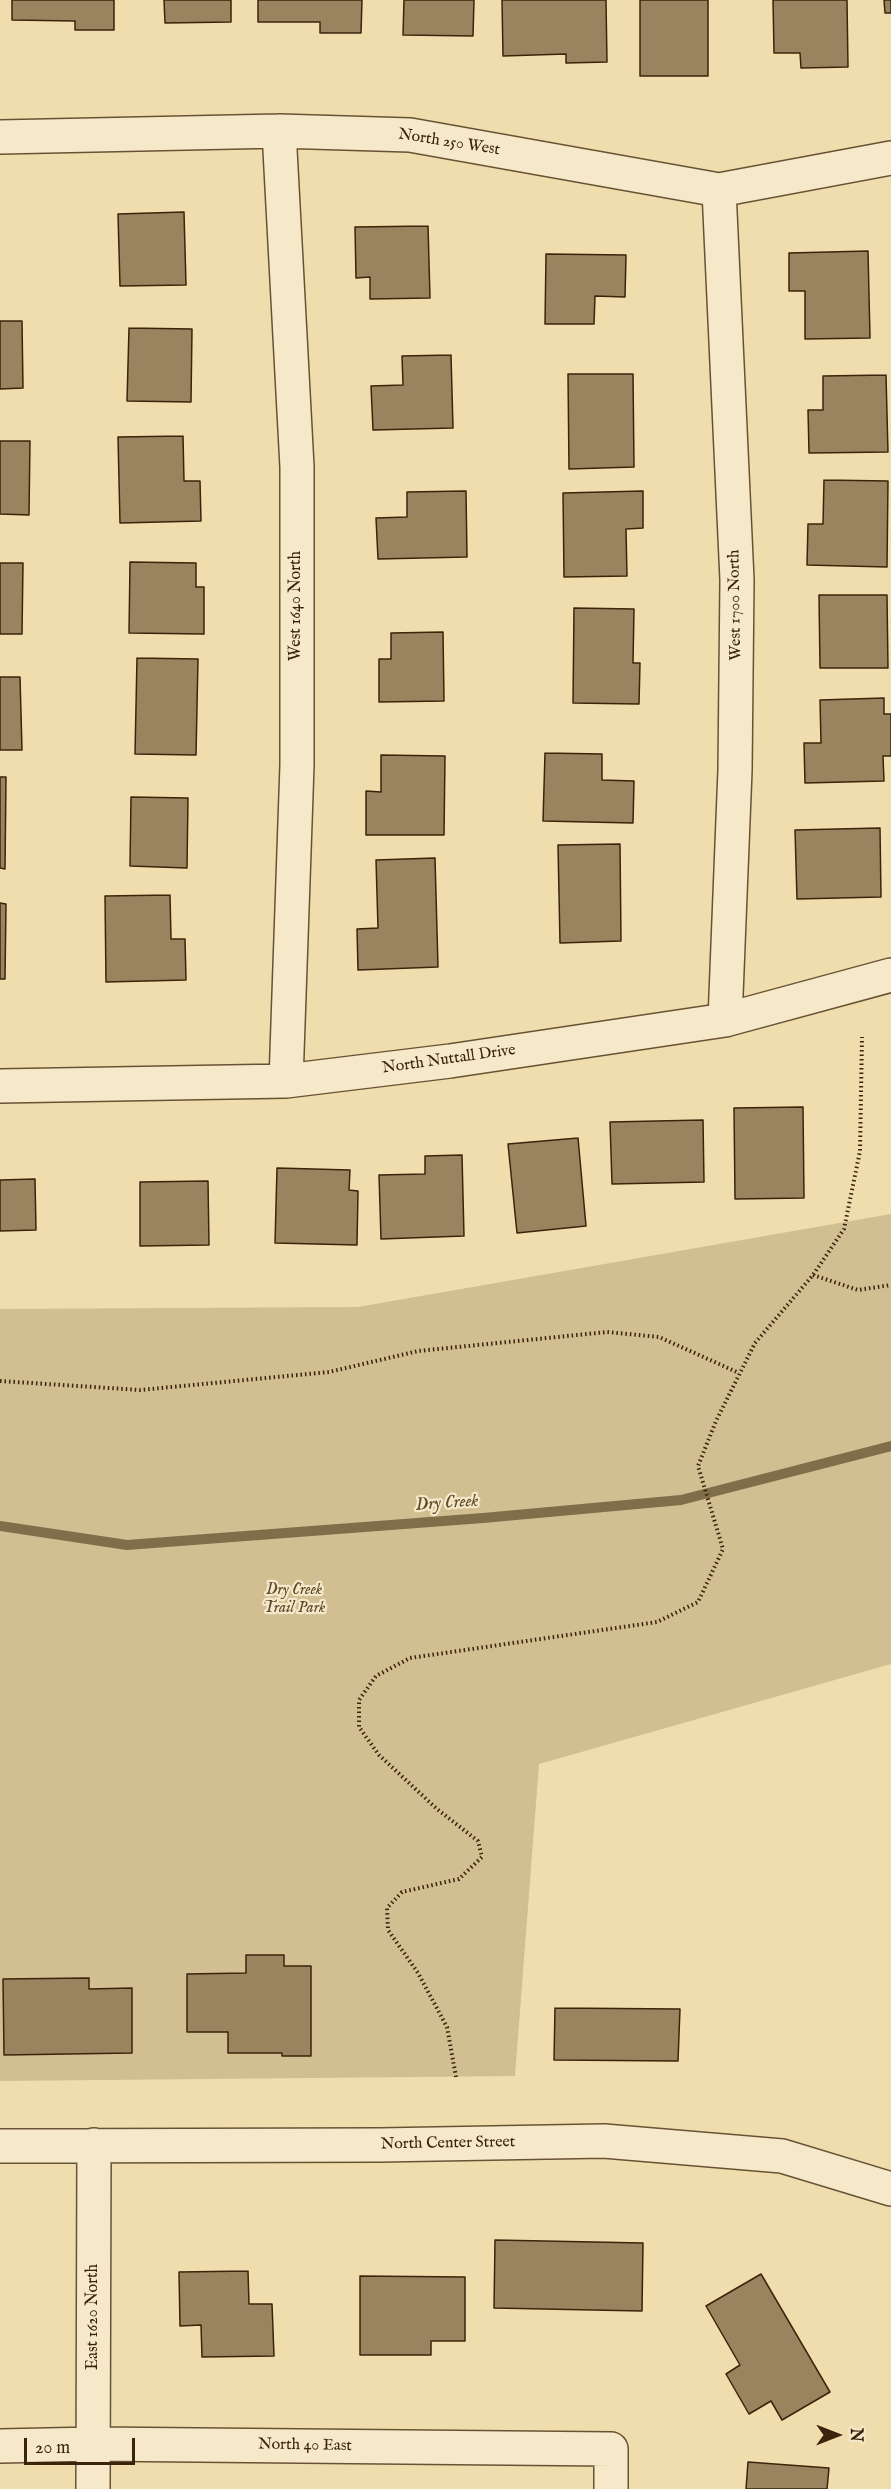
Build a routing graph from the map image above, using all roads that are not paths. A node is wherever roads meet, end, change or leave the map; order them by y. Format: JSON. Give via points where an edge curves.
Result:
{"nodes":[{"id":1,"x":279,"y":131,"type":"junction"},
{"id":2,"x":0,"y":137,"type":"edge"},
{"id":3,"x":891,"y":158,"type":"edge"},
{"id":4,"x":719,"y":190,"type":"junction"},
{"id":5,"x":891,"y":975,"type":"edge"},
{"id":6,"x":725,"y":1020,"type":"junction"},
{"id":7,"x":286,"y":1080,"type":"junction"},
{"id":8,"x":0,"y":1086,"type":"edge"},
{"id":9,"x":94,"y":2145,"type":"junction"},
{"id":10,"x":0,"y":2146,"type":"edge"},
{"id":11,"x":891,"y":2189,"type":"edge"},
{"id":12,"x":94,"y":2444,"type":"junction"},
{"id":13,"x":0,"y":2446,"type":"edge"},
{"id":14,"x":93,"y":2489,"type":"edge"},
{"id":15,"x":611,"y":2489,"type":"edge"}],
"edges":[{"from":1,"to":2,"type":"street","name":"North 250 West"},
{"from":1,"to":4,"type":"street","name":"North 250 West","via":[[410,135]]},
{"from":1,"to":7,"type":"street","name":"West 1640 North","via":[[297,467],[297,765]]},
{"from":3,"to":4,"type":"street","name":"North 250 West"},
{"from":4,"to":6,"type":"street","name":"West 1700 North","via":[[737,580],[735,770]]},
{"from":5,"to":6,"type":"street","name":"North Nuttall Drive"},
{"from":6,"to":7,"type":"street","name":"North Nuttall Drive","via":[[450,1061]]},
{"from":7,"to":8,"type":"street","name":"North Nuttall Drive"},
{"from":9,"to":10,"type":"street","name":"North Center Street"},
{"from":9,"to":11,"type":"street","name":"North Center Street","via":[[604,2141],[782,2156]]},
{"from":9,"to":12,"type":"street","name":"East 1620 North"},
{"from":12,"to":13,"type":"street","name":"North 40 East"},
{"from":12,"to":14,"type":"street","name":"East 1620 North"},
{"from":12,"to":15,"type":"street","name":"North 40 East","via":[[611,2449]]}]}
